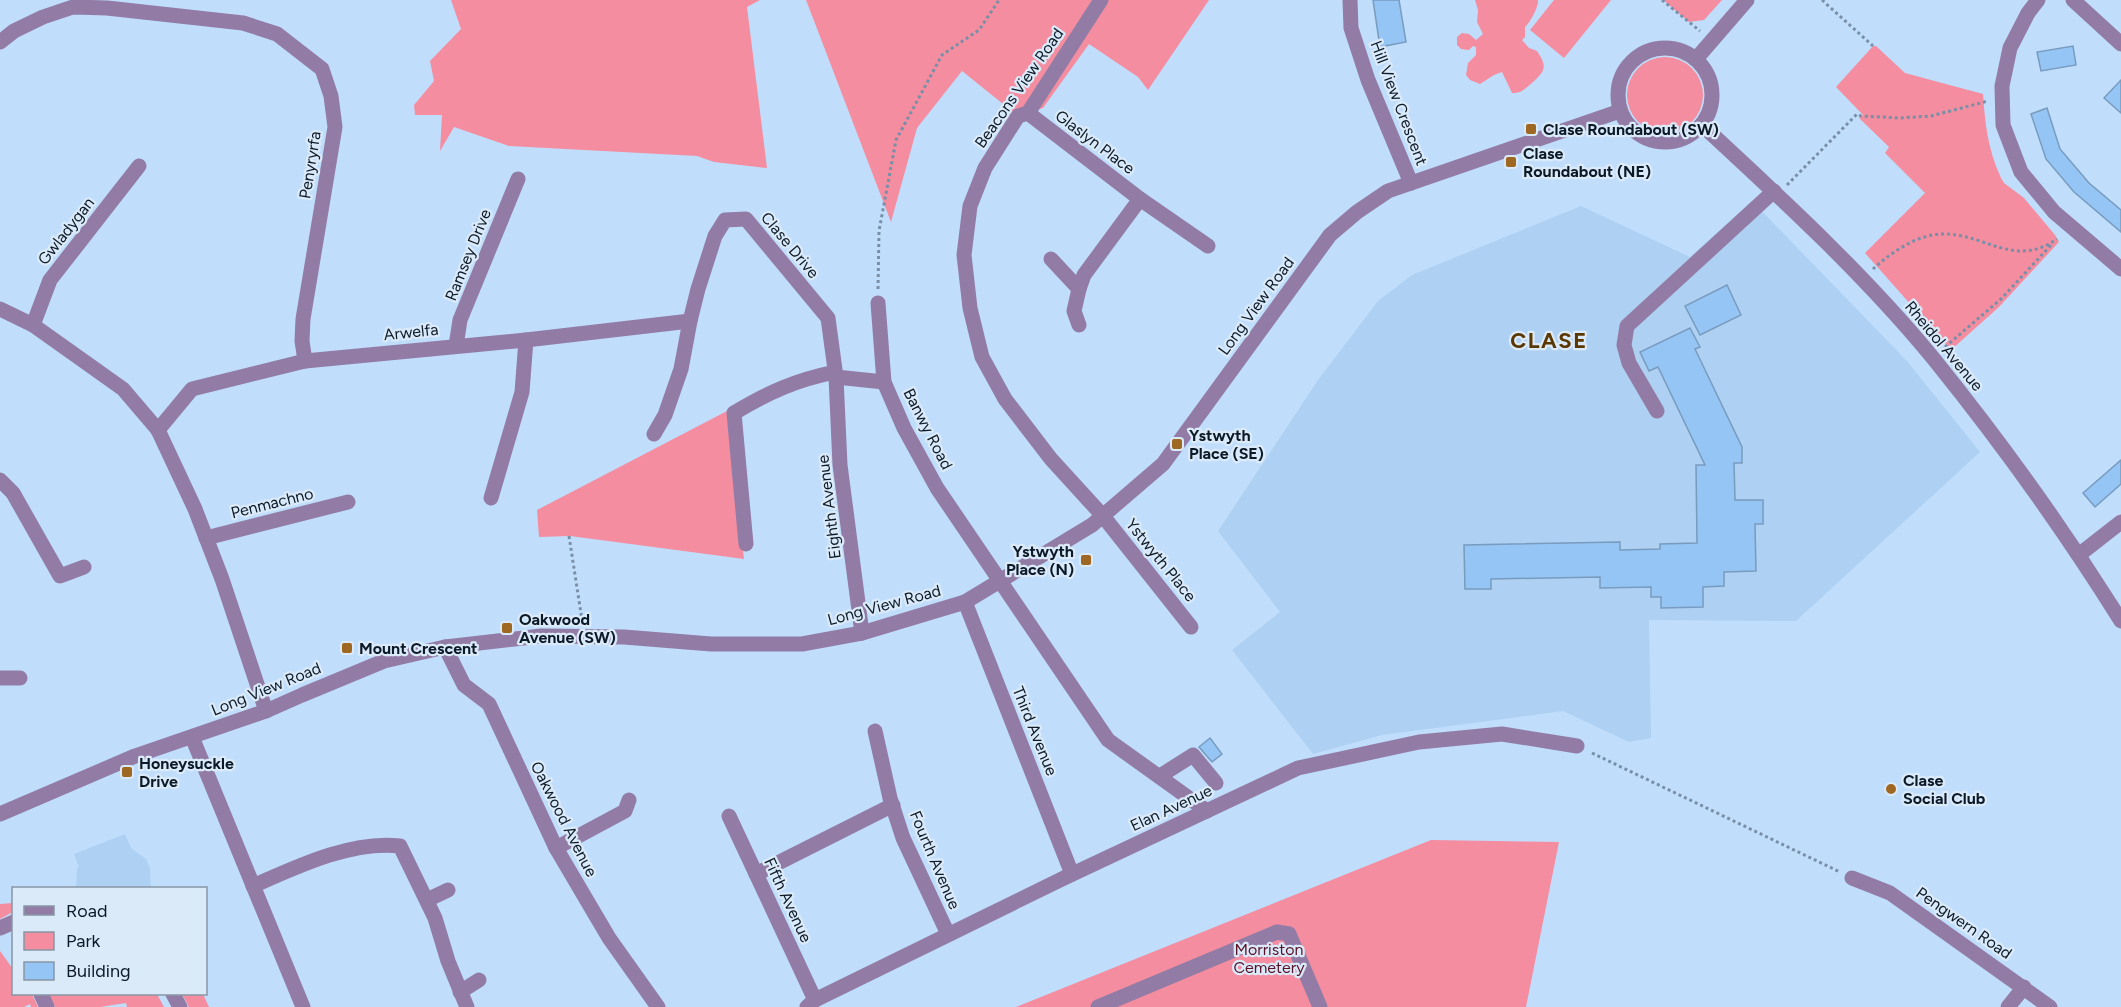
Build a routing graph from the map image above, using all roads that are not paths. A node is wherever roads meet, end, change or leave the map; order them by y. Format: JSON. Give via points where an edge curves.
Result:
{"nodes":[{"id":1,"x":1101,"y":0,"type":"edge"},
{"id":2,"x":1350,"y":0,"type":"edge"},
{"id":3,"x":1747,"y":0,"type":"edge"},
{"id":4,"x":2038,"y":0,"type":"edge"},
{"id":5,"x":2073,"y":0,"type":"edge"},
{"id":6,"x":0,"y":42,"type":"edge"},
{"id":7,"x":2121,"y":44,"type":"edge"},
{"id":8,"x":1696,"y":59,"type":"junction"},
{"id":9,"x":1620,"y":111,"type":"junction"},
{"id":10,"x":1028,"y":113,"type":"junction"},
{"id":11,"x":1702,"y":125,"type":"junction"},
{"id":12,"x":139,"y":166,"type":"dead end"},
{"id":13,"x":518,"y":179,"type":"dead end"},
{"id":14,"x":1411,"y":183,"type":"junction"},
{"id":15,"x":1776,"y":193,"type":"junction"},
{"id":16,"x":1140,"y":199,"type":"junction"},
{"id":17,"x":1208,"y":246,"type":"dead end"},
{"id":18,"x":1052,"y":259,"type":"dead end"},
{"id":19,"x":2121,"y":269,"type":"edge"},
{"id":20,"x":1079,"y":289,"type":"junction"},
{"id":21,"x":878,"y":303,"type":"road end"},
{"id":22,"x":0,"y":309,"type":"edge"},
{"id":23,"x":690,"y":321,"type":"junction"},
{"id":24,"x":33,"y":325,"type":"junction"},
{"id":25,"x":1079,"y":325,"type":"dead end"},
{"id":26,"x":526,"y":340,"type":"junction"},
{"id":27,"x":456,"y":345,"type":"junction"},
{"id":28,"x":305,"y":361,"type":"junction"},
{"id":29,"x":836,"y":374,"type":"junction"},
{"id":30,"x":884,"y":382,"type":"junction"},
{"id":31,"x":1657,"y":411,"type":"dead end"},
{"id":32,"x":158,"y":430,"type":"junction"},
{"id":33,"x":654,"y":434,"type":"dead end"},
{"id":34,"x":0,"y":480,"type":"edge"},
{"id":35,"x":491,"y":498,"type":"dead end"},
{"id":36,"x":348,"y":502,"type":"dead end"},
{"id":37,"x":1103,"y":516,"type":"junction"},
{"id":38,"x":2121,"y":522,"type":"edge"},
{"id":39,"x":206,"y":538,"type":"junction"},
{"id":40,"x":746,"y":544,"type":"dead end"},
{"id":41,"x":2080,"y":555,"type":"junction"},
{"id":42,"x":84,"y":567,"type":"dead end"},
{"id":43,"x":1001,"y":580,"type":"junction"},
{"id":44,"x":964,"y":602,"type":"junction"},
{"id":45,"x":2121,"y":621,"type":"edge"},
{"id":46,"x":1191,"y":627,"type":"dead end"},
{"id":47,"x":862,"y":633,"type":"junction"},
{"id":48,"x":445,"y":647,"type":"junction"},
{"id":49,"x":0,"y":678,"type":"edge"},
{"id":50,"x":20,"y":678,"type":"dead end"},
{"id":51,"x":266,"y":711,"type":"junction"},
{"id":52,"x":875,"y":731,"type":"dead end"},
{"id":53,"x":192,"y":737,"type":"junction"},
{"id":54,"x":1577,"y":746,"type":"road end"},
{"id":55,"x":1160,"y":776,"type":"junction"},
{"id":56,"x":1216,"y":783,"type":"dead end"},
{"id":57,"x":629,"y":800,"type":"dead end"},
{"id":58,"x":893,"y":805,"type":"junction"},
{"id":59,"x":1207,"y":811,"type":"junction"},
{"id":60,"x":0,"y":814,"type":"edge"},
{"id":61,"x":729,"y":816,"type":"dead end"},
{"id":62,"x":556,"y":848,"type":"junction"},
{"id":63,"x":756,"y":874,"type":"junction"},
{"id":64,"x":1072,"y":874,"type":"junction"},
{"id":65,"x":1852,"y":878,"type":"road end"},
{"id":66,"x":253,"y":886,"type":"junction"},
{"id":67,"x":448,"y":890,"type":"dead end"},
{"id":68,"x":427,"y":900,"type":"junction"},
{"id":69,"x":948,"y":934,"type":"junction"},
{"id":70,"x":479,"y":980,"type":"dead end"},
{"id":71,"x":2024,"y":987,"type":"junction"},
{"id":72,"x":459,"y":992,"type":"junction"},
{"id":73,"x":811,"y":1004,"type":"edge"},
{"id":74,"x":1100,"y":1006,"type":"edge"},
{"id":75,"x":303,"y":1007,"type":"edge"},
{"id":76,"x":467,"y":1007,"type":"edge"},
{"id":77,"x":657,"y":1007,"type":"edge"},
{"id":78,"x":1320,"y":1007,"type":"edge"},
{"id":79,"x":2008,"y":1007,"type":"edge"},
{"id":80,"x":2050,"y":1007,"type":"edge"}],
"edges":[{"from":1,"to":10,"type":"street","name":"Beacons View Road"},
{"from":2,"to":14,"type":"street","name":"Hill View Crescent","via":[[1351,28],[1368,80]]},
{"from":3,"to":8,"type":"street"},
{"from":4,"to":19,"type":"street","via":[[2010,48],[2002,86],[2003,125],[2021,172],[2054,212]]},
{"from":5,"to":7,"type":"street"},
{"from":6,"to":28,"type":"street","name":"Penyryrfa","via":[[43,17],[73,7],[107,8],[243,23],[277,34],[322,69],[332,96],[334,127],[303,319]]},
{"from":8,"to":9,"type":"street","via":[[1667,47],[1646,51],[1632,60],[1624,70],[1618,90]]},
{"from":8,"to":11,"type":"street","via":[[1712,86],[1712,106]]},
{"from":9,"to":11,"type":"street","via":[[1635,132],[1654,141],[1676,141]]},
{"from":9,"to":14,"type":"street","name":"Long View Road"},
{"from":10,"to":16,"type":"street","name":"Glaslyn Place"},
{"from":10,"to":37,"type":"street","name":"Beacons View Road","via":[[1018,116],[985,168],[970,206],[964,255],[970,308],[982,357],[1005,399],[1051,459]]},
{"from":11,"to":15,"type":"street","name":"Rheidol Avenue"},
{"from":12,"to":24,"type":"street","name":"Gwladygan","via":[[50,280]]},
{"from":13,"to":27,"type":"street","name":"Ramsey Drive","via":[[460,320]]},
{"from":14,"to":37,"type":"street","name":"Long View Road","via":[[1388,191],[1330,236],[1163,464]]},
{"from":15,"to":31,"type":"street","via":[[1627,326],[1624,345],[1629,363]]},
{"from":15,"to":41,"type":"street","name":"Rheidol Avenue","via":[[1862,279],[1933,358]]},
{"from":16,"to":17,"type":"street","name":"Glaslyn Place"},
{"from":16,"to":20,"type":"street","via":[[1084,275]]},
{"from":18,"to":20,"type":"street"},
{"from":20,"to":25,"type":"street","via":[[1074,311]]},
{"from":21,"to":30,"type":"street","name":"Banwy Road"},
{"from":22,"to":24,"type":"street"},
{"from":23,"to":26,"type":"street","name":"Arwelfa"},
{"from":23,"to":29,"type":"street","name":"Clase Drive","via":[[715,236],[725,220],[746,219],[828,318]]},
{"from":23,"to":33,"type":"street","via":[[681,369],[665,416]]},
{"from":24,"to":32,"type":"street","via":[[123,389]]},
{"from":26,"to":27,"type":"street","name":"Arwelfa"},
{"from":26,"to":35,"type":"street","via":[[522,392]]},
{"from":27,"to":28,"type":"street","name":"Arwelfa"},
{"from":28,"to":32,"type":"street","name":"Arwelfa","via":[[192,389]]},
{"from":29,"to":30,"type":"street"},
{"from":29,"to":40,"type":"street","via":[[788,384],[734,413]]},
{"from":29,"to":47,"type":"street","name":"Eighth Avenue","via":[[840,465]]},
{"from":30,"to":43,"type":"street","name":"Banwy Road","via":[[937,488]]},
{"from":32,"to":39,"type":"street"},
{"from":34,"to":42,"type":"street","via":[[13,493],[60,576]]},
{"from":36,"to":39,"type":"street","name":"Penmachno"},
{"from":37,"to":43,"type":"street","name":"Long View Road"},
{"from":37,"to":46,"type":"street","name":"Ystwyth Place"},
{"from":38,"to":41,"type":"street"},
{"from":39,"to":51,"type":"street"},
{"from":41,"to":45,"type":"street","name":"Rheidol Avenue"},
{"from":43,"to":44,"type":"street","name":"Long View Road"},
{"from":43,"to":55,"type":"street","name":"Banwy Road","via":[[1108,740]]},
{"from":44,"to":47,"type":"street","name":"Long View Road"},
{"from":44,"to":64,"type":"street","name":"Third Avenue"},
{"from":47,"to":48,"type":"street","name":"Long View Road","via":[[802,644],[541,636]]},
{"from":48,"to":51,"type":"street","name":"Long View Road","via":[[384,661]]},
{"from":48,"to":62,"type":"street","name":"Oakwood Avenue","via":[[464,685],[489,704]]},
{"from":49,"to":50,"type":"street"},
{"from":51,"to":53,"type":"street","name":"Long View Road"},
{"from":52,"to":58,"type":"street","name":"Fourth Avenue"},
{"from":53,"to":60,"type":"street","name":"Long View Road","via":[[135,756]]},
{"from":53,"to":66,"type":"street"},
{"from":54,"to":59,"type":"street","name":"Elan Avenue","via":[[1502,734],[1419,742],[1298,768]]},
{"from":55,"to":56,"type":"street","via":[[1193,755]]},
{"from":55,"to":59,"type":"street","name":"Banwy Road"},
{"from":57,"to":62,"type":"street","via":[[625,811]]},
{"from":58,"to":63,"type":"street"},
{"from":58,"to":69,"type":"street","name":"Fourth Avenue","via":[[903,838]]},
{"from":59,"to":64,"type":"street","name":"Elan Avenue"},
{"from":61,"to":63,"type":"street","name":"Fifth Avenue"},
{"from":62,"to":77,"type":"street","name":"Oakwood Avenue","via":[[609,938]]},
{"from":63,"to":73,"type":"street","name":"Fifth Avenue"},
{"from":64,"to":69,"type":"street","name":"Elan Avenue"},
{"from":65,"to":71,"type":"street","name":"Pengwern Road","via":[[1890,893]]},
{"from":66,"to":68,"type":"street","via":[[302,865],[383,844],[400,846]]},
{"from":66,"to":75,"type":"street"},
{"from":67,"to":68,"type":"street"},
{"from":68,"to":72,"type":"street"},
{"from":69,"to":73,"type":"street","name":"Elan Avenue"},
{"from":70,"to":72,"type":"street"},
{"from":71,"to":79,"type":"street"},
{"from":71,"to":80,"type":"street","name":"Pengwern Road"},
{"from":72,"to":76,"type":"street"},
{"from":74,"to":78,"type":"street","via":[[1277,932],[1289,934]]}]}
